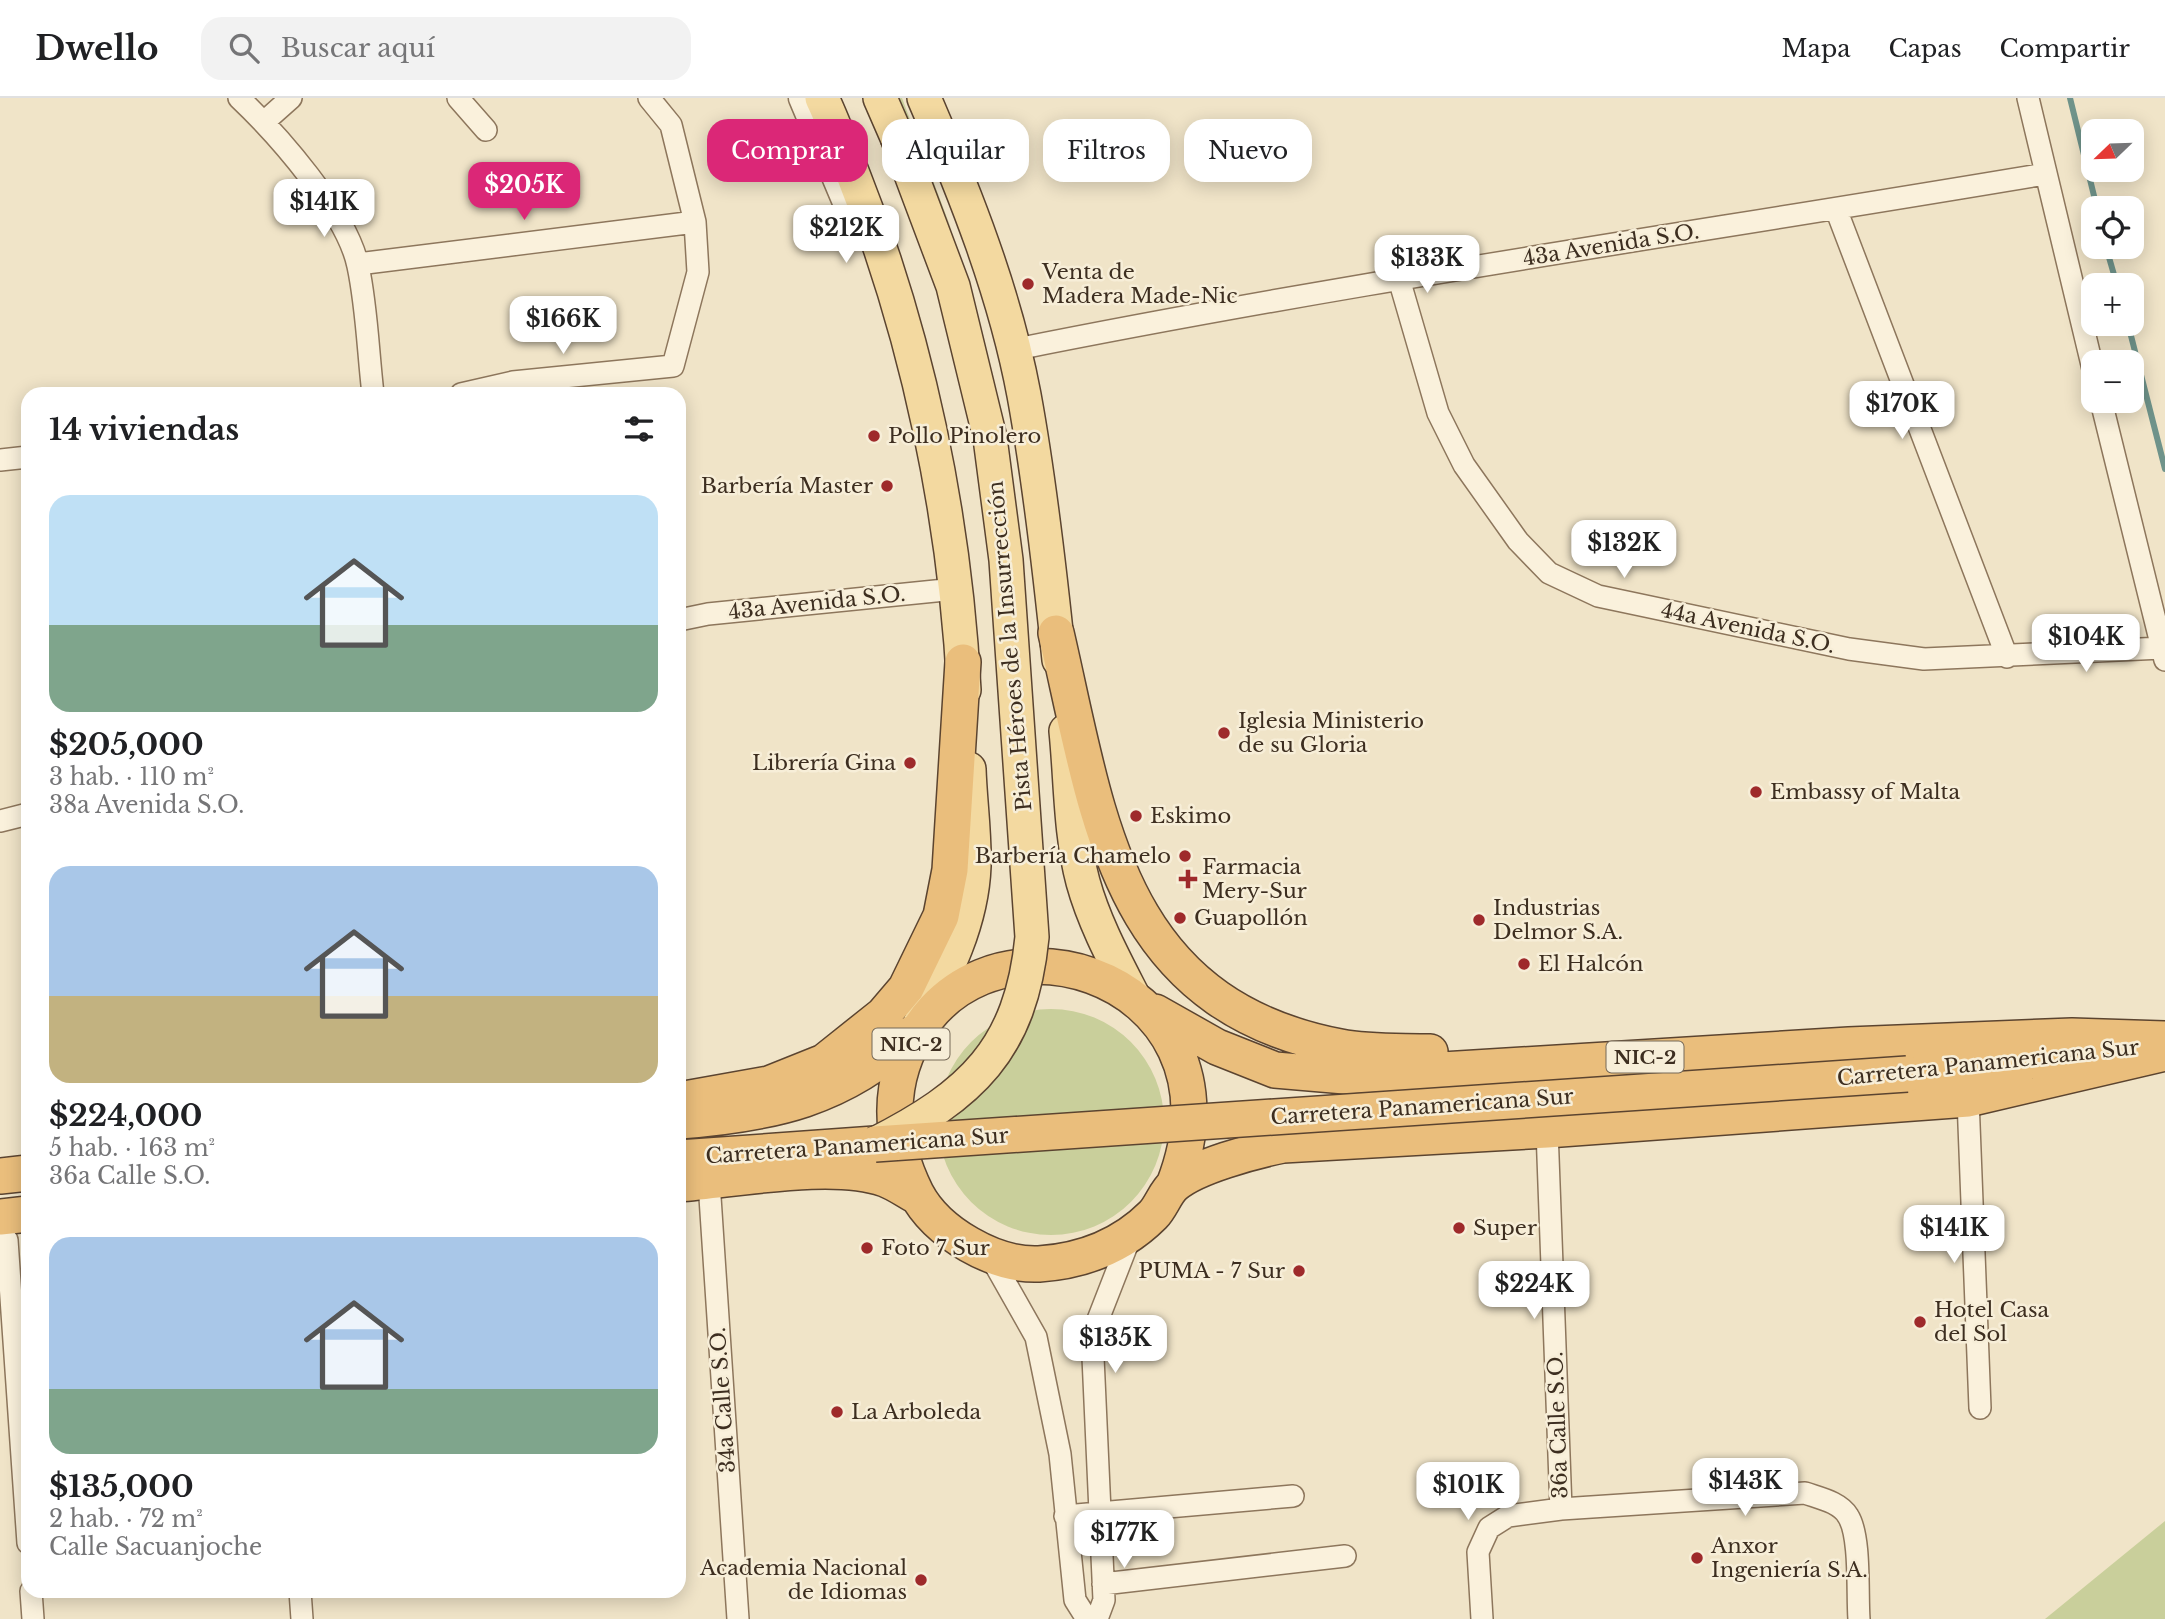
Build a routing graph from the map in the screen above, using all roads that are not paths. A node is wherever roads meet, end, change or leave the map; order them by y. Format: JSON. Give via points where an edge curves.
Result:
{"nodes":[{"id":1,"x":239,"y":98,"type":"edge"},
{"id":2,"x":291,"y":98,"type":"edge"},
{"id":3,"x":458,"y":98,"type":"edge"},
{"id":4,"x":649,"y":98,"type":"edge"},
{"id":5,"x":802,"y":98,"type":"edge"},
{"id":6,"x":822,"y":98,"type":"edge"},
{"id":7,"x":880,"y":98,"type":"edge"},
{"id":8,"x":924,"y":98,"type":"edge"},
{"id":9,"x":2028,"y":98,"type":"edge"},
{"id":10,"x":264,"y":122,"type":"junction"},
{"id":11,"x":486,"y":130,"type":"dead end"},
{"id":12,"x":2045,"y":174,"type":"junction"},
{"id":13,"x":1836,"y":209,"type":"junction"},
{"id":14,"x":695,"y":222,"type":"junction"},
{"id":15,"x":358,"y":264,"type":"junction"},
{"id":16,"x":1399,"y":278,"type":"junction"},
{"id":17,"x":1012,"y":350,"type":"junction"},
{"id":18,"x":2088,"y":350,"type":"edge"},
{"id":19,"x":372,"y":387,"type":"edge"},
{"id":20,"x":491,"y":387,"type":"edge"},
{"id":21,"x":2104,"y":413,"type":"edge"},
{"id":22,"x":926,"y":419,"type":"junction"},
{"id":23,"x":21,"y":458,"type":"edge"},
{"id":24,"x":0,"y":460,"type":"edge"},
{"id":25,"x":955,"y":589,"type":"junction"},
{"id":26,"x":686,"y":619,"type":"edge"},
{"id":27,"x":1056,"y":633,"type":"junction"},
{"id":28,"x":2163,"y":655,"type":"edge"},
{"id":29,"x":2007,"y":657,"type":"junction"},
{"id":30,"x":963,"y":662,"type":"junction"},
{"id":31,"x":21,"y":816,"type":"edge"},
{"id":32,"x":0,"y":821,"type":"edge"},
{"id":33,"x":1138,"y":1000,"type":"junction"},
{"id":34,"x":916,"y":1031,"type":"junction"},
{"id":35,"x":2165,"y":1039,"type":"edge"},
{"id":36,"x":2165,"y":1045,"type":"edge"},
{"id":37,"x":2165,"y":1054,"type":"edge"},
{"id":38,"x":1580,"y":1060,"type":"junction"},
{"id":39,"x":686,"y":1099,"type":"edge"},
{"id":40,"x":1968,"y":1100,"type":"junction"},
{"id":41,"x":686,"y":1120,"type":"edge"},
{"id":42,"x":1547,"y":1130,"type":"junction"},
{"id":43,"x":875,"y":1144,"type":"junction"},
{"id":44,"x":686,"y":1158,"type":"edge"},
{"id":45,"x":21,"y":1174,"type":"edge"},
{"id":46,"x":0,"y":1176,"type":"edge"},
{"id":47,"x":694,"y":1183,"type":"edge"},
{"id":48,"x":1174,"y":1185,"type":"junction"},
{"id":49,"x":918,"y":1197,"type":"junction"},
{"id":50,"x":13,"y":1230,"type":"edge"},
{"id":51,"x":1131,"y":1236,"type":"junction"},
{"id":52,"x":989,"y":1254,"type":"junction"},
{"id":53,"x":21,"y":1396,"type":"edge"},
{"id":54,"x":1980,"y":1408,"type":"dead end"},
{"id":55,"x":1293,"y":1496,"type":"dead end"},
{"id":56,"x":1561,"y":1509,"type":"junction"},
{"id":57,"x":1100,"y":1514,"type":"junction"},
{"id":58,"x":1065,"y":1516,"type":"junction"},
{"id":59,"x":1345,"y":1556,"type":"dead end"},
{"id":60,"x":1103,"y":1584,"type":"junction"},
{"id":61,"x":32,"y":1598,"type":"edge"},
{"id":62,"x":300,"y":1598,"type":"edge"},
{"id":63,"x":33,"y":1619,"type":"edge"},
{"id":64,"x":302,"y":1619,"type":"edge"},
{"id":65,"x":738,"y":1619,"type":"edge"},
{"id":66,"x":1087,"y":1619,"type":"edge"},
{"id":67,"x":1097,"y":1619,"type":"edge"},
{"id":68,"x":1482,"y":1619,"type":"edge"},
{"id":69,"x":1858,"y":1619,"type":"edge"}],
"edges":[{"from":1,"to":10,"type":"street"},
{"from":2,"to":10,"type":"street"},
{"from":3,"to":11,"type":"street"},
{"from":4,"to":14,"type":"street","via":[[671,125]]},
{"from":5,"to":22,"type":"street","via":[[862,239]]},
{"from":6,"to":22,"type":"main road","via":[[876,232]]},
{"from":7,"to":43,"type":"main road","name":"Pista Héroes de la Insurrección","bridge":true,"via":[[953,286],[990,438],[1006,560],[1032,937],[1018,1005],[1004,1039],[985,1066],[946,1104]]},
{"from":8,"to":17,"type":"main road","name":"Pista Héroes de la Insurrección","via":[[961,185]]},
{"from":9,"to":12,"type":"street"},
{"from":10,"to":15,"type":"street","via":[[334,210]]},
{"from":12,"to":13,"type":"street","name":"43a Avenida S.O."},
{"from":12,"to":18,"type":"street"},
{"from":13,"to":16,"type":"street","name":"43a Avenida S.O."},
{"from":13,"to":29,"type":"street"},
{"from":14,"to":15,"type":"street"},
{"from":14,"to":20,"type":"street","via":[[698,271],[673,366]]},
{"from":15,"to":19,"type":"street"},
{"from":16,"to":17,"type":"street","name":"43a Avenida S.O."},
{"from":16,"to":29,"type":"street","name":"44a Avenida S.O.","via":[[1438,413],[1464,466],[1518,541],[1549,573],[1598,596],[1849,649],[1924,659]]},
{"from":17,"to":27,"type":"main road","name":"Pista Héroes de la Insurrección","via":[[1024,394]]},
{"from":21,"to":28,"type":"street"},
{"from":22,"to":25,"type":"main road"},
{"from":23,"to":24,"type":"street"},
{"from":25,"to":26,"type":"street","name":"43a Avenida S.O."},
{"from":25,"to":30,"type":"main road"},
{"from":27,"to":33,"type":"main road","name":"Pista Héroes de la Insurrección","via":[[1080,869],[1099,929]]},
{"from":27,"to":38,"type":"highway","via":[[1114,862],[1153,936],[1192,979],[1235,1010],[1318,1043]]},
{"from":28,"to":29,"type":"street","name":"44a Avenida S.O."},
{"from":30,"to":34,"type":"main road","via":[[974,867],[955,954]]},
{"from":30,"to":39,"type":"highway","via":[[950,870],[941,916],[905,988],[883,1015],[824,1062],[769,1084]]},
{"from":31,"to":32,"type":"street"},
{"from":33,"to":34,"type":"highway","number":"NIC-2","via":[[1083,972],[1056,966],[1015,968],[974,982],[945,1000]]},
{"from":33,"to":38,"type":"highway","name":"Carretera Panamericana Sur","number":"NIC-2","via":[[1217,1048],[1275,1070],[1297,1073],[1383,1075]]},
{"from":33,"to":48,"type":"highway","number":"NIC-2","via":[[1164,1029],[1180,1058],[1189,1089],[1186,1155]]},
{"from":34,"to":41,"type":"highway","name":"Carretera Panamericana Sur","number":"NIC-2","via":[[863,1074],[802,1102],[743,1116]]},
{"from":34,"to":49,"type":"highway","number":"NIC-2","via":[[897,1080],[894,1120],[901,1160]]},
{"from":35,"to":38,"type":"highway","name":"Carretera Panamericana Sur","number":"NIC-2","via":[[2072,1036]]},
{"from":36,"to":43,"type":"highway","name":"Carretera Panamericana Sur","number":"NIC-2","bridge":true,"via":[[1907,1074]]},
{"from":37,"to":40,"type":"highway","name":"Carretera Panamericana Sur"},
{"from":40,"to":42,"type":"highway","name":"Carretera Panamericana Sur"},
{"from":40,"to":54,"type":"street"},
{"from":42,"to":48,"type":"highway","name":"Carretera Panamericana Sur","via":[[1283,1144],[1241,1155]]},
{"from":42,"to":56,"type":"street","name":"36a Calle S.O."},
{"from":43,"to":44,"type":"highway","name":"Carretera Panamericana Sur","number":"NIC-2"},
{"from":45,"to":46,"type":"highway"},
{"from":47,"to":49,"type":"highway","name":"Carretera Panamericana Sur","number":"NIC-2","via":[[852,1173],[884,1178]]},
{"from":47,"to":65,"type":"street","name":"34a Calle S.O."},
{"from":48,"to":51,"type":"highway","number":"NIC-2","via":[[1155,1213]]},
{"from":49,"to":52,"type":"highway","number":"NIC-2","via":[[949,1231]]},
{"from":50,"to":53,"type":"street"},
{"from":51,"to":52,"type":"highway","number":"NIC-2","via":[[1086,1258],[1037,1264]]},
{"from":51,"to":57,"type":"street","via":[[1092,1335]]},
{"from":52,"to":58,"type":"street","via":[[1036,1337],[1060,1454]]},
{"from":55,"to":57,"type":"street"},
{"from":56,"to":68,"type":"street","name":"36a Calle S.O.","via":[[1508,1516],[1489,1528],[1478,1552]]},
{"from":56,"to":69,"type":"street","via":[[1805,1493],[1830,1501],[1848,1515],[1854,1534]]},
{"from":57,"to":58,"type":"street"},
{"from":57,"to":60,"type":"street"},
{"from":58,"to":66,"type":"street","via":[[1075,1600]]},
{"from":59,"to":60,"type":"street"},
{"from":60,"to":67,"type":"street","via":[[1104,1600]]},
{"from":61,"to":63,"type":"street"},
{"from":62,"to":64,"type":"street"}]}
